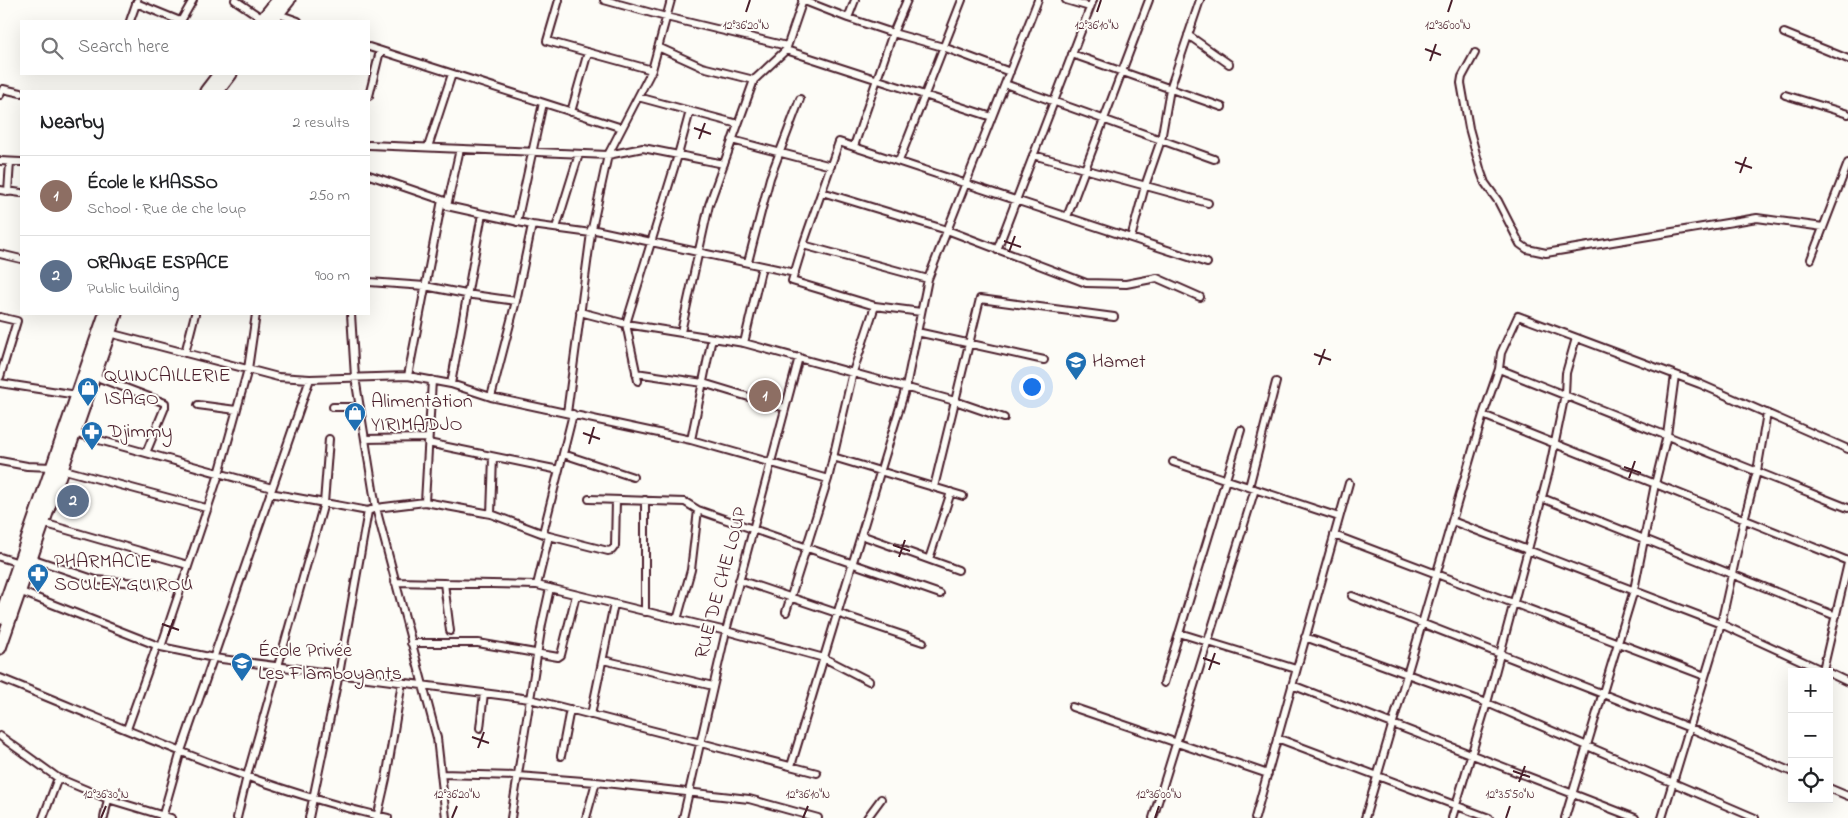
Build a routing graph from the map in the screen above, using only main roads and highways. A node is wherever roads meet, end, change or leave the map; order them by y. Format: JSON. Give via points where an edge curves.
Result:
{"nodes":[{"id":1,"x":278,"y":0,"type":"edge"},
{"id":2,"x":289,"y":0,"type":"edge"},
{"id":3,"x":269,"y":19,"type":"edge"},
{"id":4,"x":218,"y":75,"type":"edge"},
{"id":5,"x":230,"y":75,"type":"edge"},
{"id":6,"x":207,"y":90,"type":"edge"},
{"id":7,"x":219,"y":90,"type":"edge"},
{"id":8,"x":105,"y":315,"type":"edge"},
{"id":9,"x":116,"y":315,"type":"edge"},
{"id":10,"x":56,"y":468,"type":"junction"},
{"id":11,"x":0,"y":618,"type":"edge"},
{"id":12,"x":0,"y":648,"type":"edge"}],
"edges":[{"from":1,"to":3,"type":"highway"},
{"from":2,"to":3,"type":"highway"},
{"from":4,"to":6,"type":"highway"},
{"from":5,"to":7,"type":"highway"},
{"from":8,"to":10,"type":"highway","via":[[76,395]]},
{"from":9,"to":10,"type":"highway","via":[[74,433]]},
{"from":10,"to":11,"type":"highway"},
{"from":10,"to":12,"type":"highway","via":[[43,523]]}]}
